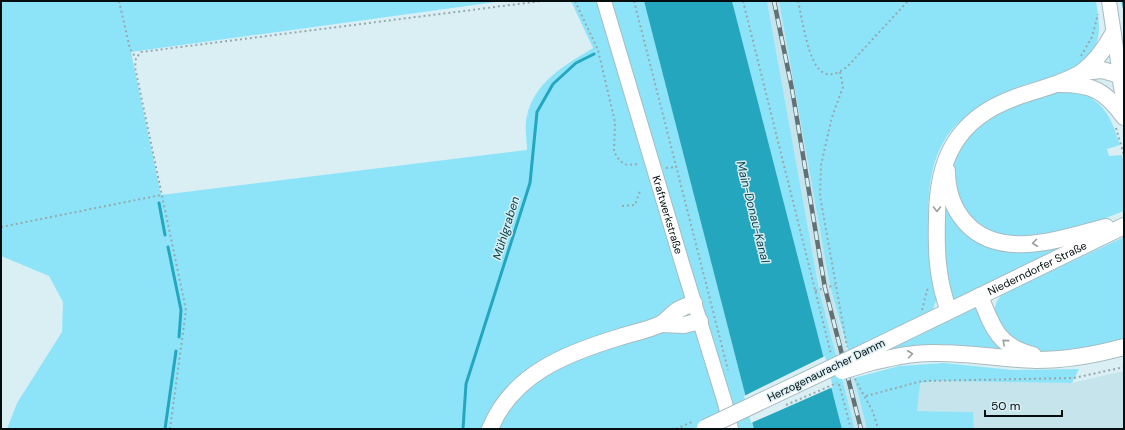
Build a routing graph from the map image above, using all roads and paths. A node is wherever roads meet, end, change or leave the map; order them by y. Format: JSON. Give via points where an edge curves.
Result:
{"nodes":[{"id":1,"x":119,"y":1,"type":"edge"},
{"id":2,"x":542,"y":1,"type":"edge"},
{"id":3,"x":576,"y":1,"type":"edge"},
{"id":4,"x":604,"y":1,"type":"edge"},
{"id":5,"x":634,"y":1,"type":"edge"},
{"id":6,"x":743,"y":1,"type":"edge"},
{"id":7,"x":798,"y":1,"type":"edge"},
{"id":8,"x":908,"y":1,"type":"edge"},
{"id":9,"x":1109,"y":1,"type":"edge"},
{"id":10,"x":1098,"y":13,"type":"dead end"},
{"id":11,"x":1113,"y":34,"type":"junction"},
{"id":12,"x":136,"y":58,"type":"junction"},
{"id":13,"x":840,"y":72,"type":"junction"},
{"id":14,"x":1082,"y":72,"type":"junction"},
{"id":15,"x":1120,"y":75,"type":"junction"},
{"id":16,"x":1058,"y":84,"type":"junction"},
{"id":17,"x":1090,"y":87,"type":"junction"},
{"id":18,"x":1124,"y":99,"type":"edge"},
{"id":19,"x":1124,"y":117,"type":"edge"},
{"id":20,"x":947,"y":157,"type":"junction"},
{"id":21,"x":637,"y":165,"type":"dead end"},
{"id":22,"x":640,"y":191,"type":"dead end"},
{"id":23,"x":161,"y":195,"type":"junction"},
{"id":24,"x":622,"y":206,"type":"dead end"},
{"id":25,"x":1124,"y":222,"type":"edge"},
{"id":26,"x":1124,"y":226,"type":"edge"},
{"id":27,"x":1,"y":227,"type":"edge"},
{"id":28,"x":1074,"y":243,"type":"junction"},
{"id":29,"x":836,"y":285,"type":"junction"},
{"id":30,"x":980,"y":296,"type":"junction"},
{"id":31,"x":694,"y":303,"type":"junction"},
{"id":32,"x":949,"y":311,"type":"junction"},
{"id":33,"x":700,"y":322,"type":"junction"},
{"id":34,"x":661,"y":324,"type":"junction"},
{"id":35,"x":718,"y":329,"type":"dead end"},
{"id":36,"x":1124,"y":347,"type":"edge"},
{"id":37,"x":846,"y":350,"type":"dead end"},
{"id":38,"x":870,"y":356,"type":"junction"},
{"id":39,"x":1054,"y":360,"type":"junction"},
{"id":40,"x":1124,"y":367,"type":"edge"},
{"id":41,"x":860,"y":374,"type":"dead end"},
{"id":42,"x":839,"y":382,"type":"dead end"},
{"id":43,"x":866,"y":396,"type":"junction"},
{"id":44,"x":783,"y":406,"type":"dead end"},
{"id":45,"x":701,"y":426,"type":"edge"},
{"id":46,"x":491,"y":428,"type":"edge"},
{"id":47,"x":170,"y":429,"type":"edge"},
{"id":48,"x":676,"y":429,"type":"edge"},
{"id":49,"x":730,"y":429,"type":"edge"},
{"id":50,"x":878,"y":429,"type":"edge"}],
"edges":[{"from":1,"to":12,"type":"path","via":[[130,49]]},
{"from":2,"to":12,"type":"path","via":[[141,52]]},
{"from":3,"to":21,"type":"path","via":[[598,50],[616,122],[614,152],[620,161],[627,165]]},
{"from":4,"to":31,"type":"street","name":"Kraftwerkstraße"},
{"from":5,"to":35,"type":"path"},
{"from":6,"to":29,"type":"path","via":[[815,291]]},
{"from":7,"to":13,"type":"path","via":[[815,64],[824,73]]},
{"from":8,"to":13,"type":"path"},
{"from":9,"to":11,"type":"street"},
{"from":10,"to":14,"type":"path","via":[[1092,37],[1081,57]]},
{"from":11,"to":14,"type":"main road","via":[[1100,54]]},
{"from":11,"to":15,"type":"street"},
{"from":12,"to":23,"type":"path","via":[[135,67]]},
{"from":13,"to":29,"type":"path","via":[[843,87],[831,124],[821,165],[820,181],[824,225]]},
{"from":14,"to":15,"type":"main road","via":[[1102,70]]},
{"from":14,"to":16,"type":"main road"},
{"from":15,"to":17,"type":"main road","via":[[1103,84]]},
{"from":15,"to":18,"type":"main road"},
{"from":16,"to":17,"type":"main road"},
{"from":16,"to":20,"type":"main road","via":[[1013,98],[978,118],[957,138]]},
{"from":17,"to":19,"type":"main road","via":[[1109,99]]},
{"from":28,"to":20,"type":"main road","one_way":true,"via":[[1016,244],[992,240],[975,231],[953,204],[948,187]]},
{"from":20,"to":32,"type":"main road","one_way":true,"via":[[940,177],[936,235],[939,274]]},
{"from":22,"to":24,"type":"path","via":[[635,205]]},
{"from":23,"to":27,"type":"path"},
{"from":23,"to":47,"type":"path","via":[[186,310]]},
{"from":25,"to":28,"type":"main road"},
{"from":26,"to":28,"type":"main road","name":"Niederndorfer Straße"},
{"from":28,"to":30,"type":"main road","name":"Niederndorfer Straße"},
{"from":29,"to":37,"type":"path"},
{"from":30,"to":32,"type":"main road","name":"Niederndorfer Straße"},
{"from":39,"to":30,"type":"main road","one_way":true,"via":[[1019,351],[1007,344],[993,328]]},
{"from":31,"to":33,"type":"street","name":"Kraftwerkstraße"},
{"from":31,"to":34,"type":"main road","via":[[674,312]]},
{"from":32,"to":38,"type":"main road","name":"Herzogenauracher Damm"},
{"from":33,"to":34,"type":"main road","via":[[684,325]]},
{"from":33,"to":49,"type":"street","name":"Kraftwerkstraße","via":[[725,403]]},
{"from":34,"to":46,"type":"main road","via":[[577,351],[537,372],[507,399]]},
{"from":36,"to":39,"type":"main road","via":[[1089,356]]},
{"from":38,"to":39,"type":"main road","one_way":true,"via":[[938,353]]},
{"from":38,"to":45,"type":"main road","name":"Herzogenauracher Damm","bridge":true},
{"from":40,"to":43,"type":"path","via":[[1074,378],[922,381]]},
{"from":41,"to":43,"type":"path","via":[[853,376]]},
{"from":42,"to":44,"type":"path","bridge":true},
{"from":43,"to":50,"type":"path"},
{"from":45,"to":48,"type":"path"}]}
